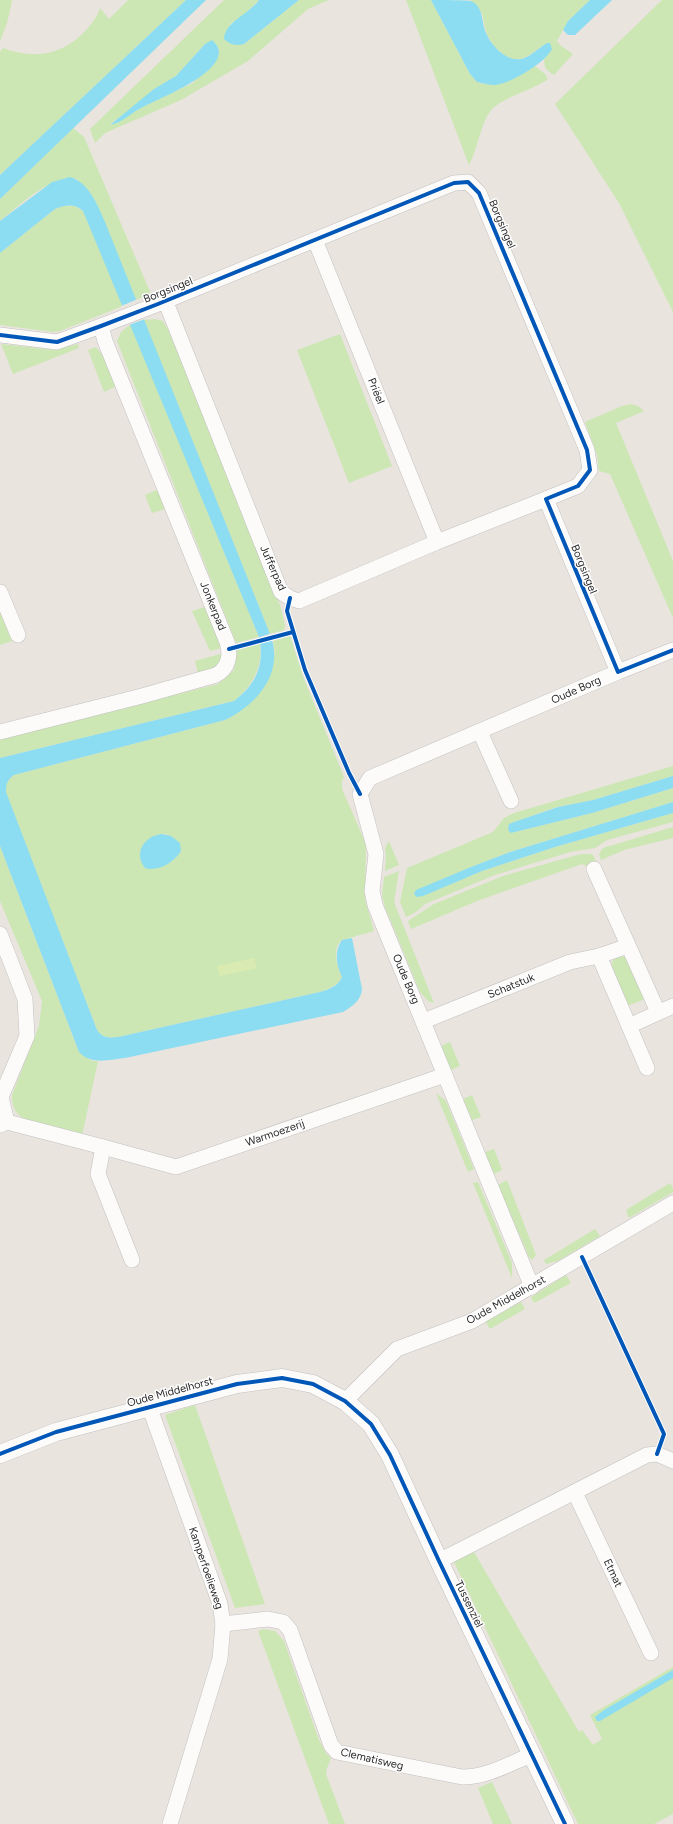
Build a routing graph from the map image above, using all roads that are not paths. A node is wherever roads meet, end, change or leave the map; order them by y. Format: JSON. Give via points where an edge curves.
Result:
{"nodes":[{"id":1,"x":315,"y":240,"type":"junction"},
{"id":2,"x":165,"y":300,"type":"junction"},
{"id":3,"x":101,"y":326,"type":"junction"},
{"id":4,"x":0,"y":335,"type":"edge"},
{"id":5,"x":546,"y":499,"type":"junction"},
{"id":6,"x":437,"y":542,"type":"junction"},
{"id":7,"x":0,"y":592,"type":"edge"},
{"id":8,"x":18,"y":635,"type":"dead end"},
{"id":9,"x":673,"y":650,"type":"edge"},
{"id":10,"x":618,"y":672,"type":"junction"},
{"id":11,"x":0,"y":732,"type":"edge"},
{"id":12,"x":480,"y":732,"type":"junction"},
{"id":13,"x":511,"y":801,"type":"dead end"},
{"id":14,"x":594,"y":870,"type":"dead end"},
{"id":15,"x":0,"y":934,"type":"edge"},
{"id":16,"x":628,"y":946,"type":"junction"},
{"id":17,"x":599,"y":956,"type":"junction"},
{"id":18,"x":673,"y":1006,"type":"edge"},
{"id":19,"x":658,"y":1012,"type":"junction"},
{"id":20,"x":424,"y":1021,"type":"junction"},
{"id":21,"x":629,"y":1026,"type":"junction"},
{"id":22,"x":647,"y":1068,"type":"dead end"},
{"id":23,"x":445,"y":1075,"type":"junction"},
{"id":24,"x":3,"y":1124,"type":"edge"},
{"id":25,"x":103,"y":1147,"type":"junction"},
{"id":26,"x":673,"y":1204,"type":"edge"},
{"id":27,"x":132,"y":1260,"type":"dead end"},
{"id":28,"x":532,"y":1287,"type":"junction"},
{"id":29,"x":345,"y":1401,"type":"junction"},
{"id":30,"x":149,"y":1406,"type":"junction"},
{"id":31,"x":0,"y":1454,"type":"edge"},
{"id":32,"x":673,"y":1461,"type":"edge"},
{"id":33,"x":575,"y":1492,"type":"junction"},
{"id":34,"x":439,"y":1561,"type":"junction"},
{"id":35,"x":223,"y":1624,"type":"junction"},
{"id":36,"x":651,"y":1653,"type":"dead end"},
{"id":37,"x":532,"y":1755,"type":"junction"},
{"id":38,"x":170,"y":1824,"type":"edge"},
{"id":39,"x":565,"y":1824,"type":"edge"}],
"edges":[{"from":1,"to":2,"type":"street","name":"Borgsingel"},
{"from":1,"to":5,"type":"street","name":"Borgsingel","via":[[454,183],[468,182],[479,193],[588,450],[590,470],[578,486]]},
{"from":1,"to":6,"type":"street","name":"Priëel"},
{"from":2,"to":3,"type":"street","name":"Borgsingel"},
{"from":2,"to":6,"type":"street","name":"Jufferpad","via":[[281,592],[299,601]]},
{"from":3,"to":4,"type":"street","name":"Borgsingel","via":[[57,342]]},
{"from":3,"to":11,"type":"street","name":"Jonkerpad","via":[[227,642],[227,665],[223,672],[216,675]]},
{"from":5,"to":6,"type":"street","name":"Jufferpad"},
{"from":5,"to":10,"type":"street","name":"Borgsingel"},
{"from":7,"to":8,"type":"street"},
{"from":9,"to":10,"type":"street","name":"Oude Borg"},
{"from":10,"to":12,"type":"street","name":"Oude Borg"},
{"from":12,"to":13,"type":"street"},
{"from":12,"to":20,"type":"street","name":"Oude Borg","via":[[370,778],[360,794],[376,854],[372,891],[375,905]]},
{"from":14,"to":16,"type":"street"},
{"from":15,"to":24,"type":"street","via":[[25,999],[27,1036],[1,1097]]},
{"from":16,"to":17,"type":"street","name":"Schatstuk"},
{"from":16,"to":19,"type":"street"},
{"from":17,"to":20,"type":"street","name":"Schatstuk","via":[[570,962]]},
{"from":17,"to":21,"type":"street"},
{"from":18,"to":19,"type":"street"},
{"from":19,"to":21,"type":"street"},
{"from":20,"to":23,"type":"street","name":"Oude Borg"},
{"from":21,"to":22,"type":"street"},
{"from":23,"to":25,"type":"street","name":"Warmoezerij","via":[[176,1167]]},
{"from":23,"to":28,"type":"street","name":"Oude Borg"},
{"from":24,"to":25,"type":"street","name":"Warmoezerij"},
{"from":25,"to":27,"type":"street","via":[[98,1174]]},
{"from":26,"to":28,"type":"street","name":"Oude Middelhorst"},
{"from":28,"to":29,"type":"street","name":"Oude Middelhorst","via":[[472,1321],[397,1349]]},
{"from":29,"to":30,"type":"street","name":"Oude Middelhorst","via":[[313,1384],[282,1378],[237,1384]]},
{"from":29,"to":34,"type":"street","name":"Tussenziel","via":[[371,1424],[390,1455]]},
{"from":30,"to":31,"type":"street","name":"Oude Middelhorst","via":[[56,1432]]},
{"from":30,"to":35,"type":"street","name":"Kamperfoelieweg","via":[[220,1604]]},
{"from":32,"to":33,"type":"street","via":[[657,1454],[647,1455]]},
{"from":33,"to":34,"type":"street"},
{"from":33,"to":36,"type":"street","name":"Etmat"},
{"from":34,"to":37,"type":"street","name":"Tussenziel"},
{"from":35,"to":37,"type":"street","name":"Clematisweg","via":[[268,1619],[284,1622],[290,1630],[331,1745],[337,1752],[462,1777],[488,1773]]},
{"from":35,"to":38,"type":"street","name":"Kamperfoelieweg","via":[[220,1659]]},
{"from":37,"to":39,"type":"street","name":"Tussenziel"}]}
